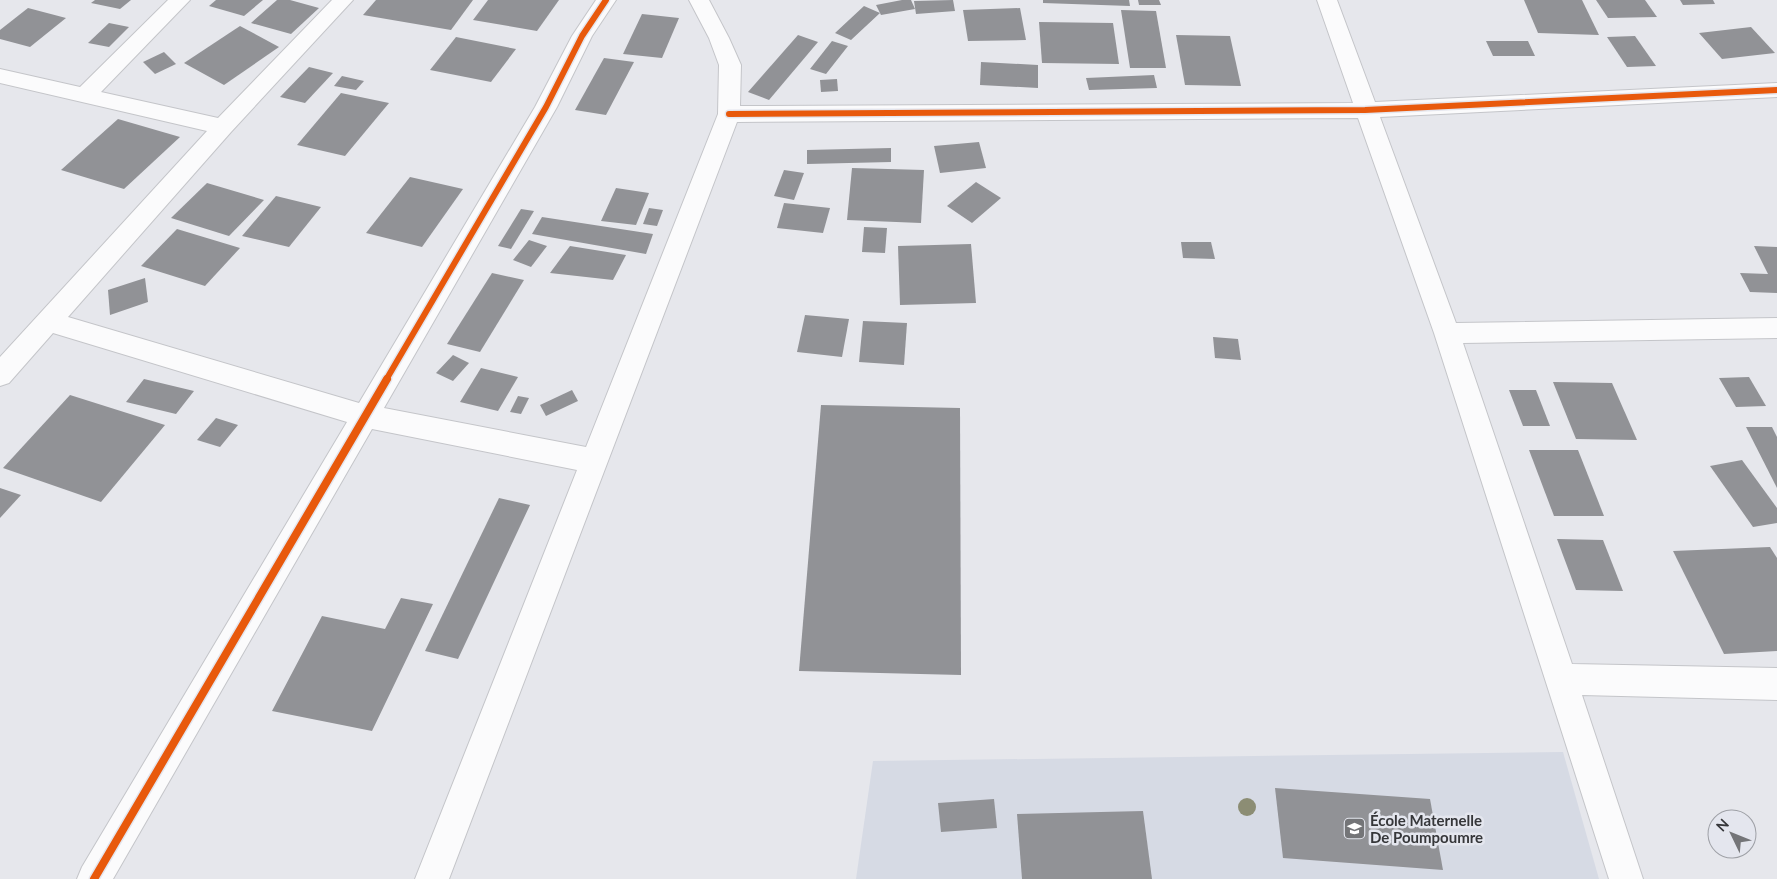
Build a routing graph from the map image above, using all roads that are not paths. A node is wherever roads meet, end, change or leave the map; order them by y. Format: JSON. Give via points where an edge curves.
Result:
{"nodes":[{"id":1,"x":180,"y":0,"type":"edge"},
{"id":2,"x":343,"y":0,"type":"edge"},
{"id":3,"x":606,"y":0,"type":"edge"},
{"id":4,"x":698,"y":0,"type":"edge"},
{"id":5,"x":1327,"y":0,"type":"edge"},
{"id":6,"x":0,"y":76,"type":"edge"},
{"id":7,"x":1777,"y":90,"type":"edge"},
{"id":8,"x":84,"y":96,"type":"junction"},
{"id":9,"x":1365,"y":110,"type":"junction"},
{"id":10,"x":728,"y":114,"type":"junction"},
{"id":11,"x":222,"y":127,"type":"junction"},
{"id":12,"x":48,"y":321,"type":"junction"},
{"id":13,"x":1777,"y":328,"type":"edge"},
{"id":14,"x":1447,"y":333,"type":"junction"},
{"id":15,"x":4,"y":364,"type":"edge"},
{"id":16,"x":365,"y":416,"type":"junction"},
{"id":17,"x":594,"y":461,"type":"junction"},
{"id":18,"x":1561,"y":679,"type":"junction"},
{"id":19,"x":1777,"y":684,"type":"edge"},
{"id":20,"x":94,"y":879,"type":"edge"},
{"id":21,"x":432,"y":879,"type":"edge"},
{"id":22,"x":1626,"y":879,"type":"edge"}],
"edges":[{"from":1,"to":8,"type":"street"},
{"from":2,"to":11,"type":"street"},
{"from":3,"to":16,"type":"street","via":[[582,36],[546,107]]},
{"from":4,"to":10,"type":"street","via":[[730,65]]},
{"from":5,"to":9,"type":"street"},
{"from":6,"to":8,"type":"street"},
{"from":7,"to":9,"type":"street"},
{"from":8,"to":11,"type":"street"},
{"from":9,"to":10,"type":"street"},
{"from":9,"to":14,"type":"street"},
{"from":10,"to":17,"type":"street"},
{"from":11,"to":12,"type":"street"},
{"from":12,"to":15,"type":"street"},
{"from":12,"to":16,"type":"street"},
{"from":13,"to":14,"type":"street"},
{"from":14,"to":18,"type":"street"},
{"from":16,"to":17,"type":"street"},
{"from":16,"to":20,"type":"street"},
{"from":17,"to":21,"type":"street"},
{"from":18,"to":19,"type":"street"},
{"from":18,"to":22,"type":"street"}]}
